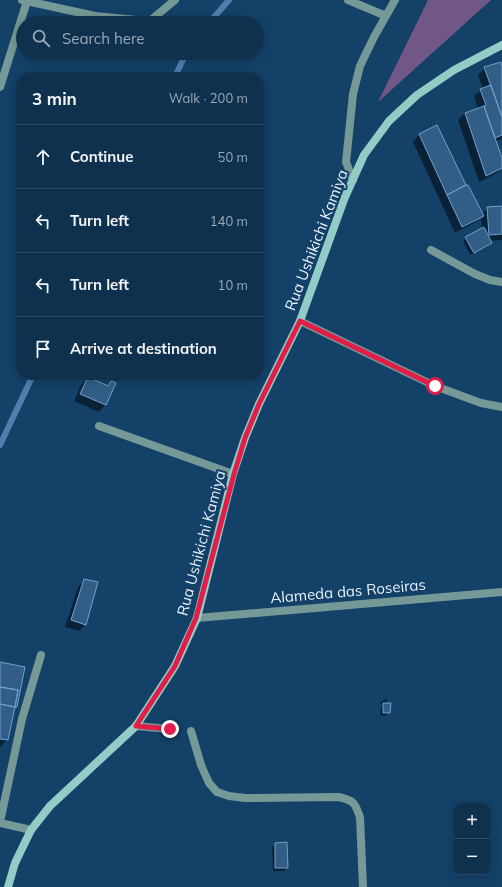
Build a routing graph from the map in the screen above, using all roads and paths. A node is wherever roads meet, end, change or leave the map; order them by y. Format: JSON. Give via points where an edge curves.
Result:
{"nodes":[{"id":1,"x":175,"y":0,"type":"edge"},
{"id":2,"x":348,"y":0,"type":"edge"},
{"id":3,"x":395,"y":0,"type":"edge"},
{"id":4,"x":24,"y":1,"type":"edge"},
{"id":5,"x":20,"y":16,"type":"edge"},
{"id":6,"x":95,"y":16,"type":"edge"},
{"id":7,"x":156,"y":16,"type":"edge"},
{"id":8,"x":386,"y":16,"type":"junction"},
{"id":9,"x":16,"y":30,"type":"edge"},
{"id":10,"x":502,"y":46,"type":"edge"},
{"id":11,"x":0,"y":87,"type":"edge"},
{"id":12,"x":353,"y":180,"type":"junction"},
{"id":13,"x":431,"y":250,"type":"dead end"},
{"id":14,"x":502,"y":282,"type":"edge"},
{"id":15,"x":300,"y":321,"type":"junction"},
{"id":16,"x":502,"y":407,"type":"edge"},
{"id":17,"x":99,"y":426,"type":"dead end"},
{"id":18,"x":234,"y":474,"type":"junction"},
{"id":19,"x":502,"y":592,"type":"edge"},
{"id":20,"x":196,"y":618,"type":"junction"},
{"id":21,"x":41,"y":654,"type":"dead end"},
{"id":22,"x":136,"y":726,"type":"junction"},
{"id":23,"x":170,"y":729,"type":"dead end"},
{"id":24,"x":192,"y":731,"type":"dead end"},
{"id":25,"x":0,"y":823,"type":"edge"},
{"id":26,"x":31,"y":830,"type":"junction"},
{"id":27,"x":8,"y":887,"type":"edge"},
{"id":28,"x":363,"y":887,"type":"edge"}],
"edges":[{"from":1,"to":7,"type":"street"},
{"from":2,"to":8,"type":"street"},
{"from":3,"to":8,"type":"street"},
{"from":4,"to":5,"type":"street"},
{"from":4,"to":6,"type":"street"},
{"from":8,"to":12,"type":"street","via":[[360,66],[352,94],[346,162]]},
{"from":9,"to":11,"type":"street"},
{"from":10,"to":12,"type":"main road","name":"Rua Ushikichi Kamiya","via":[[454,70],[417,95],[389,121],[364,155]]},
{"from":12,"to":15,"type":"main road","name":"Rua Ushikichi Kamiya"},
{"from":13,"to":14,"type":"street","via":[[475,274]]},
{"from":15,"to":16,"type":"street","via":[[435,386],[481,403]]},
{"from":15,"to":18,"type":"main road","name":"Rua Ushikichi Kamiya","via":[[259,404]]},
{"from":17,"to":18,"type":"street"},
{"from":18,"to":20,"type":"main road","name":"Rua Ushikichi Kamiya"},
{"from":19,"to":20,"type":"street","name":"Alameda das Roseiras"},
{"from":20,"to":22,"type":"main road","name":"Rua Ushikichi Kamiya","via":[[175,666]]},
{"from":21,"to":25,"type":"street","via":[[22,719]]},
{"from":22,"to":23,"type":"street"},
{"from":22,"to":26,"type":"main road","name":"Rua Ushikichi Kamiya","via":[[50,806]]},
{"from":24,"to":28,"type":"street","via":[[204,771],[209,783],[217,792],[245,798],[350,799],[360,817]]},
{"from":25,"to":26,"type":"street"},
{"from":26,"to":27,"type":"main road","name":"Rua Ushikichi Kamiya","via":[[15,863]]}]}
